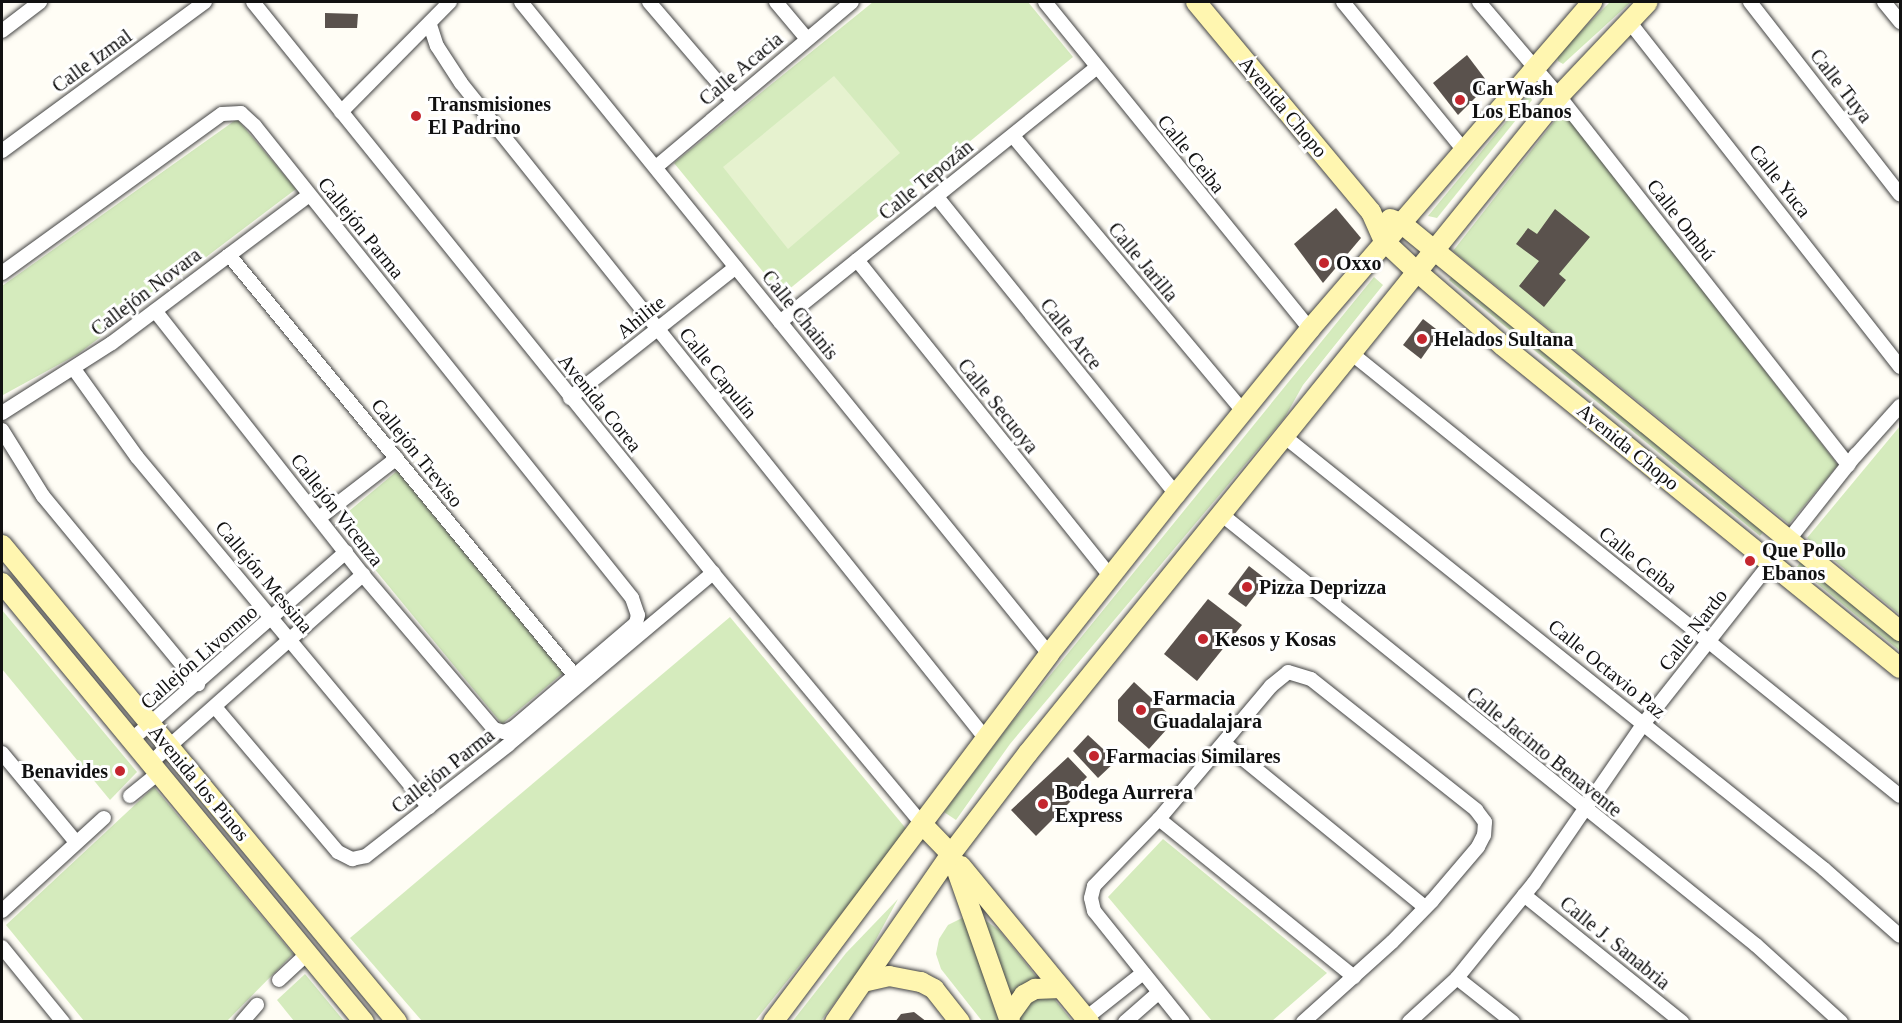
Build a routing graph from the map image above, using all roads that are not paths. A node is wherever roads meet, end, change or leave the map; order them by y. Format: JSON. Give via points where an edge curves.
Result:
{"nodes":[{"id":1,"x":40,"y":2,"type":"edge"},
{"id":2,"x":205,"y":2,"type":"edge"},
{"id":3,"x":253,"y":2,"type":"edge"},
{"id":4,"x":450,"y":2,"type":"edge"},
{"id":5,"x":521,"y":2,"type":"edge"},
{"id":6,"x":649,"y":2,"type":"edge"},
{"id":7,"x":776,"y":2,"type":"edge"},
{"id":8,"x":852,"y":2,"type":"edge"},
{"id":9,"x":1045,"y":2,"type":"edge"},
{"id":10,"x":1196,"y":2,"type":"edge"},
{"id":11,"x":1343,"y":2,"type":"edge"},
{"id":12,"x":1479,"y":2,"type":"edge"},
{"id":13,"x":1592,"y":2,"type":"edge"},
{"id":14,"x":1648,"y":2,"type":"edge"},
{"id":15,"x":1750,"y":2,"type":"edge"},
{"id":16,"x":1884,"y":2,"type":"edge"},
{"id":17,"x":1628,"y":20,"type":"junction"},
{"id":18,"x":1900,"y":22,"type":"edge"},
{"id":19,"x":430,"y":25,"type":"junction"},
{"id":20,"x":2,"y":31,"type":"edge"},
{"id":21,"x":807,"y":39,"type":"junction"},
{"id":22,"x":1532,"y":67,"type":"junction"},
{"id":23,"x":1096,"y":68,"type":"junction"},
{"id":24,"x":1559,"y":96,"type":"junction"},
{"id":25,"x":734,"y":101,"type":"junction"},
{"id":26,"x":341,"y":112,"type":"junction"},
{"id":27,"x":1013,"y":136,"type":"junction"},
{"id":28,"x":1463,"y":149,"type":"junction"},
{"id":29,"x":2,"y":151,"type":"edge"},
{"id":30,"x":656,"y":167,"type":"junction"},
{"id":31,"x":309,"y":195,"type":"junction"},
{"id":32,"x":1900,"y":195,"type":"edge"},
{"id":33,"x":937,"y":197,"type":"junction"},
{"id":34,"x":1371,"y":213,"type":"junction"},
{"id":35,"x":1401,"y":223,"type":"junction"},
{"id":36,"x":1384,"y":241,"type":"junction"},
{"id":37,"x":1433,"y":249,"type":"junction"},
{"id":38,"x":229,"y":255,"type":"junction"},
{"id":39,"x":857,"y":260,"type":"junction"},
{"id":40,"x":736,"y":267,"type":"junction"},
{"id":41,"x":1415,"y":270,"type":"junction"},
{"id":42,"x":2,"y":273,"type":"edge"},
{"id":43,"x":155,"y":310,"type":"junction"},
{"id":44,"x":780,"y":322,"type":"junction"},
{"id":45,"x":658,"y":329,"type":"junction"},
{"id":46,"x":1310,"y":329,"type":"junction"},
{"id":47,"x":1351,"y":353,"type":"junction"},
{"id":48,"x":1900,"y":367,"type":"edge"},
{"id":49,"x":74,"y":369,"type":"junction"},
{"id":50,"x":570,"y":398,"type":"junction"},
{"id":51,"x":1900,"y":406,"type":"edge"},
{"id":52,"x":1244,"y":412,"type":"junction"},
{"id":53,"x":2,"y":413,"type":"edge"},
{"id":54,"x":2,"y":430,"type":"edge"},
{"id":55,"x":1285,"y":437,"type":"junction"},
{"id":56,"x":397,"y":458,"type":"junction"},
{"id":57,"x":1848,"y":465,"type":"junction"},
{"id":58,"x":1176,"y":494,"type":"junction"},
{"id":59,"x":1221,"y":514,"type":"junction"},
{"id":60,"x":319,"y":518,"type":"junction"},
{"id":61,"x":1789,"y":541,"type":"junction"},
{"id":62,"x":2,"y":545,"type":"edge"},
{"id":63,"x":346,"y":552,"type":"junction"},
{"id":64,"x":1771,"y":563,"type":"junction"},
{"id":65,"x":712,"y":573,"type":"junction"},
{"id":66,"x":363,"y":575,"type":"junction"},
{"id":67,"x":1110,"y":576,"type":"junction"},
{"id":68,"x":2,"y":584,"type":"edge"},
{"id":69,"x":273,"y":618,"type":"junction"},
{"id":70,"x":1900,"y":631,"type":"edge"},
{"id":71,"x":291,"y":639,"type":"junction"},
{"id":72,"x":1709,"y":642,"type":"junction"},
{"id":73,"x":1049,"y":654,"type":"junction"},
{"id":74,"x":1900,"y":668,"type":"edge"},
{"id":75,"x":575,"y":676,"type":"junction"},
{"id":76,"x":198,"y":684,"type":"junction"},
{"id":77,"x":215,"y":707,"type":"junction"},
{"id":78,"x":1644,"y":723,"type":"junction"},
{"id":79,"x":151,"y":725,"type":"junction"},
{"id":80,"x":986,"y":739,"type":"junction"},
{"id":81,"x":129,"y":741,"type":"junction"},
{"id":82,"x":1225,"y":744,"type":"junction"},
{"id":83,"x":170,"y":747,"type":"junction"},
{"id":84,"x":2,"y":753,"type":"edge"},
{"id":85,"x":13,"y":766,"type":"junction"},
{"id":86,"x":153,"y":769,"type":"junction"},
{"id":87,"x":2,"y":777,"type":"edge"},
{"id":88,"x":130,"y":796,"type":"dead end"},
{"id":89,"x":1900,"y":796,"type":"edge"},
{"id":90,"x":429,"y":807,"type":"junction"},
{"id":91,"x":1584,"y":810,"type":"junction"},
{"id":92,"x":104,"y":818,"type":"dead end"},
{"id":93,"x":1159,"y":819,"type":"junction"},
{"id":94,"x":923,"y":825,"type":"junction"},
{"id":95,"x":76,"y":842,"type":"junction"},
{"id":96,"x":951,"y":854,"type":"junction"},
{"id":97,"x":1524,"y":895,"type":"junction"},
{"id":98,"x":1425,"y":907,"type":"junction"},
{"id":99,"x":2,"y":911,"type":"edge"},
{"id":100,"x":1900,"y":936,"type":"edge"},
{"id":101,"x":2,"y":947,"type":"edge"},
{"id":102,"x":308,"y":954,"type":"junction"},
{"id":103,"x":1143,"y":973,"type":"junction"},
{"id":104,"x":1354,"y":977,"type":"junction"},
{"id":105,"x":1457,"y":978,"type":"junction"},
{"id":106,"x":279,"y":980,"type":"dead end"},
{"id":107,"x":863,"y":982,"type":"junction"},
{"id":108,"x":1061,"y":988,"type":"junction"},
{"id":109,"x":1158,"y":993,"type":"junction"},
{"id":110,"x":257,"y":1005,"type":"dead end"},
{"id":111,"x":1010,"y":1019,"type":"edge"},
{"id":112,"x":1087,"y":1020,"type":"edge"},
{"id":113,"x":63,"y":1022,"type":"edge"},
{"id":114,"x":242,"y":1022,"type":"edge"},
{"id":115,"x":364,"y":1022,"type":"edge"},
{"id":116,"x":396,"y":1022,"type":"edge"},
{"id":117,"x":773,"y":1022,"type":"edge"},
{"id":118,"x":835,"y":1022,"type":"edge"},
{"id":119,"x":960,"y":1022,"type":"edge"},
{"id":120,"x":1125,"y":1022,"type":"edge"},
{"id":121,"x":1183,"y":1022,"type":"edge"},
{"id":122,"x":1303,"y":1022,"type":"edge"},
{"id":123,"x":1409,"y":1022,"type":"edge"},
{"id":124,"x":1513,"y":1022,"type":"edge"},
{"id":125,"x":1683,"y":1022,"type":"edge"},
{"id":126,"x":1841,"y":1022,"type":"edge"}],
"edges":[{"from":1,"to":20,"type":"street"},
{"from":2,"to":29,"type":"street","name":"Calle Izmal"},
{"from":3,"to":26,"type":"street","name":"Avenida Corea"},
{"from":4,"to":19,"type":"street"},
{"from":5,"to":30,"type":"street","name":"Calle Chainis"},
{"from":6,"to":25,"type":"street"},
{"from":7,"to":21,"type":"street"},
{"from":8,"to":21,"type":"street","name":"Calle Acacia"},
{"from":9,"to":23,"type":"street","name":"Calle Ceiba"},
{"from":10,"to":34,"type":"street","name":"Avenida Chopo"},
{"from":11,"to":28,"type":"street"},
{"from":12,"to":22,"type":"street","name":"Calle Ombú"},
{"from":13,"to":22,"type":"street"},
{"from":14,"to":17,"type":"street"},
{"from":15,"to":32,"type":"street","name":"Calle Tuya"},
{"from":16,"to":18,"type":"street"},
{"from":17,"to":24,"type":"street"},
{"from":17,"to":48,"type":"street","name":"Calle Yuca"},
{"from":19,"to":26,"type":"street"},
{"from":19,"to":45,"type":"street","name":"Calle Capulín","via":[[437,46],[460,83]]},
{"from":21,"to":25,"type":"street","name":"Calle Acacia"},
{"from":22,"to":24,"type":"street","name":"Calle Ombú"},
{"from":22,"to":28,"type":"street"},
{"from":23,"to":27,"type":"street","name":"Calle Tepozán"},
{"from":23,"to":46,"type":"street","name":"Calle Ceiba"},
{"from":24,"to":37,"type":"street"},
{"from":24,"to":57,"type":"street","name":"Calle Ombú"},
{"from":25,"to":30,"type":"street","name":"Calle Acacia"},
{"from":26,"to":50,"type":"street","name":"Avenida Corea"},
{"from":27,"to":33,"type":"street","name":"Calle Tepozán"},
{"from":27,"to":52,"type":"street","name":"Calle Jarilla"},
{"from":28,"to":35,"type":"street"},
{"from":30,"to":40,"type":"street","name":"Calle Chainis"},
{"from":31,"to":38,"type":"street","name":"Callejón Novara"},
{"from":31,"to":42,"type":"street","name":"Callejón Parma","via":[[255,126],[241,113],[231,111]]},
{"from":31,"to":75,"type":"street","name":"Callejón Parma","via":[[632,598],[638,615],[633,627]]},
{"from":33,"to":39,"type":"street","name":"Calle Tepozán"},
{"from":33,"to":58,"type":"street","name":"Calle Arce"},
{"from":34,"to":35,"type":"street","name":"Avenida Chopo"},
{"from":34,"to":36,"type":"street","name":"Avenida Chopo"},
{"from":35,"to":36,"type":"street"},
{"from":35,"to":37,"type":"street","name":"Avenida Chopo"},
{"from":36,"to":41,"type":"street","name":"Avenida Chopo"},
{"from":36,"to":46,"type":"street"},
{"from":37,"to":41,"type":"street"},
{"from":37,"to":61,"type":"street","name":"Avenida Chopo"},
{"from":38,"to":43,"type":"street","name":"Callejón Novara"},
{"from":38,"to":56,"type":"street","name":"Callejón Treviso"},
{"from":39,"to":44,"type":"street","name":"Calle Tepozán"},
{"from":39,"to":67,"type":"street","name":"Calle Secuoya"},
{"from":40,"to":44,"type":"street","name":"Calle Chainis"},
{"from":40,"to":45,"type":"street","name":"Ahilite"},
{"from":41,"to":47,"type":"street"},
{"from":41,"to":64,"type":"street","name":"Avenida Chopo"},
{"from":43,"to":49,"type":"street","name":"Callejón Novara"},
{"from":43,"to":60,"type":"street","name":"Callejón Vicenza"},
{"from":44,"to":73,"type":"street","name":"Calle Chainis"},
{"from":45,"to":50,"type":"street","name":"Ahilite"},
{"from":45,"to":80,"type":"street","name":"Calle Capulín"},
{"from":46,"to":52,"type":"street"},
{"from":47,"to":55,"type":"street"},
{"from":47,"to":72,"type":"street","name":"Calle Ceiba"},
{"from":49,"to":53,"type":"street","name":"Callejón Novara"},
{"from":49,"to":69,"type":"street","name":"Callejón Messina","via":[[136,457]]},
{"from":50,"to":65,"type":"street","name":"Avenida Corea"},
{"from":51,"to":57,"type":"street","name":"Calle Nardo"},
{"from":52,"to":58,"type":"street"},
{"from":54,"to":76,"type":"street","via":[[43,496]]},
{"from":55,"to":59,"type":"street"},
{"from":55,"to":78,"type":"street","name":"Calle Octavio Paz"},
{"from":56,"to":60,"type":"street"},
{"from":56,"to":75,"type":"street","name":"Callejón Treviso"},
{"from":57,"to":61,"type":"street","name":"Calle Nardo"},
{"from":58,"to":67,"type":"street"},
{"from":59,"to":91,"type":"street","name":"Calle Jacinto Benavente"},
{"from":59,"to":96,"type":"street"},
{"from":60,"to":63,"type":"street","name":"Callejón Vicenza"},
{"from":61,"to":64,"type":"street","name":"Calle Nardo"},
{"from":61,"to":70,"type":"street","name":"Avenida Chopo"},
{"from":62,"to":79,"type":"street","name":"Avenida los Pinos"},
{"from":63,"to":66,"type":"street","name":"Callejón Vicenza"},
{"from":63,"to":69,"type":"street","name":"Callejón Livornno"},
{"from":64,"to":72,"type":"street","name":"Calle Nardo"},
{"from":64,"to":74,"type":"street","name":"Avenida Chopo"},
{"from":65,"to":90,"type":"street","name":"Callejón Parma"},
{"from":65,"to":94,"type":"street","name":"Avenida Corea"},
{"from":66,"to":71,"type":"street"},
{"from":66,"to":75,"type":"street","name":"Callejón Vicenza","via":[[494,729],[504,732],[513,728]]},
{"from":67,"to":73,"type":"street"},
{"from":68,"to":81,"type":"street","name":"Avenida los Pinos"},
{"from":69,"to":71,"type":"street","name":"Callejón Messina"},
{"from":69,"to":76,"type":"street","name":"Callejón Livornno"},
{"from":71,"to":77,"type":"street"},
{"from":71,"to":90,"type":"street","name":"Callejón Messina"},
{"from":72,"to":78,"type":"street","name":"Calle Nardo"},
{"from":72,"to":89,"type":"street","name":"Calle Ceiba"},
{"from":73,"to":80,"type":"street"},
{"from":76,"to":79,"type":"street","name":"Callejón Livornno"},
{"from":77,"to":83,"type":"street"},
{"from":77,"to":90,"type":"street","name":"Callejón Parma","via":[[325,838],[352,859],[366,856]]},
{"from":78,"to":91,"type":"street","name":"Calle Nardo"},
{"from":78,"to":100,"type":"street","name":"Calle Octavio Paz"},
{"from":79,"to":81,"type":"street","name":"Callejón Livornno"},
{"from":79,"to":83,"type":"street","name":"Avenida los Pinos"},
{"from":80,"to":94,"type":"street"},
{"from":81,"to":86,"type":"street","name":"Avenida los Pinos"},
{"from":82,"to":93,"type":"street"},
{"from":82,"to":98,"type":"street"},
{"from":82,"to":98,"type":"street","via":[[1280,676],[1299,673],[1476,810],[1485,822],[1484,835]]},
{"from":83,"to":86,"type":"street"},
{"from":83,"to":116,"type":"street","name":"Avenida los Pinos"},
{"from":84,"to":85,"type":"street"},
{"from":85,"to":87,"type":"street"},
{"from":85,"to":95,"type":"street"},
{"from":86,"to":88,"type":"street"},
{"from":86,"to":102,"type":"street","name":"Avenida los Pinos"},
{"from":91,"to":97,"type":"street","name":"Calle Nardo"},
{"from":91,"to":126,"type":"street","name":"Calle Jacinto Benavente","via":[[1756,945]]},
{"from":92,"to":95,"type":"street"},
{"from":93,"to":103,"type":"street","via":[[1102,874],[1091,898],[1094,911]]},
{"from":93,"to":104,"type":"street"},
{"from":94,"to":96,"type":"street"},
{"from":94,"to":117,"type":"street"},
{"from":95,"to":99,"type":"street"},
{"from":96,"to":107,"type":"street"},
{"from":96,"to":108,"type":"street"},
{"from":96,"to":111,"type":"street"},
{"from":97,"to":105,"type":"street","name":"Calle Nardo"},
{"from":97,"to":125,"type":"street","name":"Calle J. Sanabria"},
{"from":98,"to":104,"type":"street"},
{"from":101,"to":113,"type":"street"},
{"from":102,"to":106,"type":"street"},
{"from":102,"to":115,"type":"street","name":"Avenida los Pinos"},
{"from":103,"to":109,"type":"street"},
{"from":103,"to":112,"type":"street"},
{"from":104,"to":122,"type":"street"},
{"from":105,"to":123,"type":"street","name":"Calle Nardo"},
{"from":105,"to":124,"type":"street"},
{"from":107,"to":118,"type":"street"},
{"from":107,"to":119,"type":"street","via":[[889,976],[921,982],[934,989]]},
{"from":108,"to":111,"type":"street","via":[[1035,988],[1024,994]]},
{"from":108,"to":112,"type":"street"},
{"from":109,"to":120,"type":"street"},
{"from":109,"to":121,"type":"street"},
{"from":110,"to":114,"type":"street"}]}
